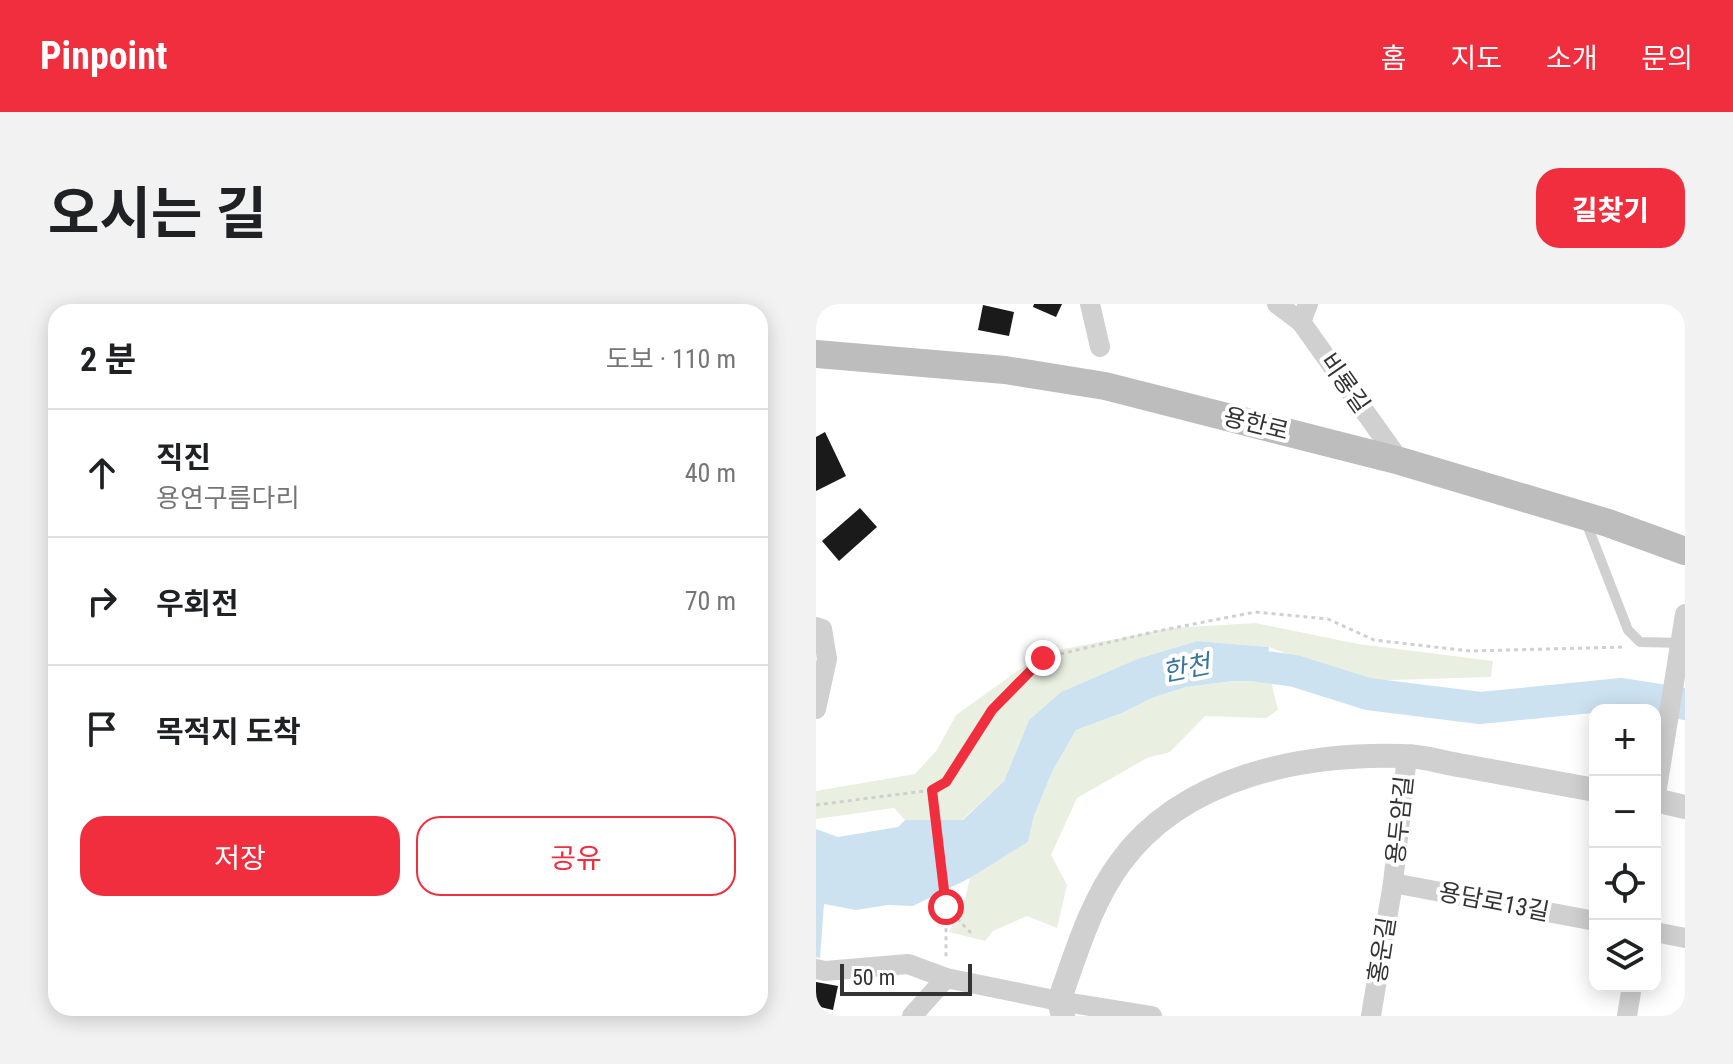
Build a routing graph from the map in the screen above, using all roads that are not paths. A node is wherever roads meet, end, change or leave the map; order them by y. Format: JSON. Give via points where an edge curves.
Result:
{"nodes":[{"id":1,"x":1090,"y":304,"type":"edge"},
{"id":2,"x":1277,"y":304,"type":"edge"},
{"id":3,"x":1305,"y":313,"type":"edge"},
{"id":4,"x":1100,"y":347,"type":"dead end"},
{"id":5,"x":816,"y":354,"type":"edge"},
{"id":6,"x":1400,"y":461,"type":"junction"},
{"id":7,"x":1583,"y":516,"type":"junction"},
{"id":8,"x":1685,"y":551,"type":"edge"},
{"id":9,"x":1685,"y":614,"type":"edge"},
{"id":10,"x":816,"y":627,"type":"edge"},
{"id":11,"x":1683,"y":643,"type":"edge"},
{"id":12,"x":816,"y":709,"type":"edge"},
{"id":13,"x":1407,"y":756,"type":"junction"},
{"id":14,"x":1659,"y":776,"type":"edge"},
{"id":15,"x":1589,"y":789,"type":"edge"},
{"id":16,"x":1661,"y":802,"type":"edge"},
{"id":17,"x":1685,"y":807,"type":"edge"},
{"id":18,"x":1393,"y":883,"type":"junction"},
{"id":19,"x":1590,"y":920,"type":"edge"},
{"id":20,"x":1661,"y":933,"type":"edge"},
{"id":21,"x":1685,"y":938,"type":"edge"},
{"id":22,"x":816,"y":969,"type":"edge"},
{"id":23,"x":946,"y":978,"type":"junction"},
{"id":24,"x":1631,"y":992,"type":"edge"},
{"id":25,"x":1061,"y":1008,"type":"edge"},
{"id":26,"x":912,"y":1016,"type":"edge"},
{"id":27,"x":1152,"y":1016,"type":"edge"},
{"id":28,"x":1371,"y":1016,"type":"edge"},
{"id":29,"x":1627,"y":1016,"type":"edge"}],
"edges":[{"from":1,"to":4,"type":"street"},
{"from":2,"to":3,"type":"street","name":"비룡길"},
{"from":3,"to":6,"type":"street","name":"비룡길"},
{"from":5,"to":6,"type":"main road","name":"용한로","via":[[1005,370],[1105,386]]},
{"from":6,"to":7,"type":"main road","name":"용한로"},
{"from":7,"to":8,"type":"main road","name":"용한로"},
{"from":7,"to":11,"type":"lane","via":[[1628,630],[1640,642]]},
{"from":9,"to":11,"type":"street"},
{"from":10,"to":12,"type":"street","via":[[822,629],[827,659]]},
{"from":11,"to":14,"type":"street"},
{"from":13,"to":15,"type":"street"},
{"from":13,"to":18,"type":"street","name":"용두암길"},
{"from":13,"to":25,"type":"street","via":[[1330,758],[1252,775],[1208,790],[1161,820],[1121,862],[1093,908]]},
{"from":16,"to":17,"type":"street"},
{"from":18,"to":19,"type":"street","name":"용담로13길"},
{"from":18,"to":28,"type":"street","name":"홍운길"},
{"from":20,"to":21,"type":"street"},
{"from":22,"to":23,"type":"street","via":[[908,964]]},
{"from":23,"to":25,"type":"street"},
{"from":23,"to":26,"type":"street"},
{"from":24,"to":29,"type":"street"},
{"from":25,"to":27,"type":"street"}]}
